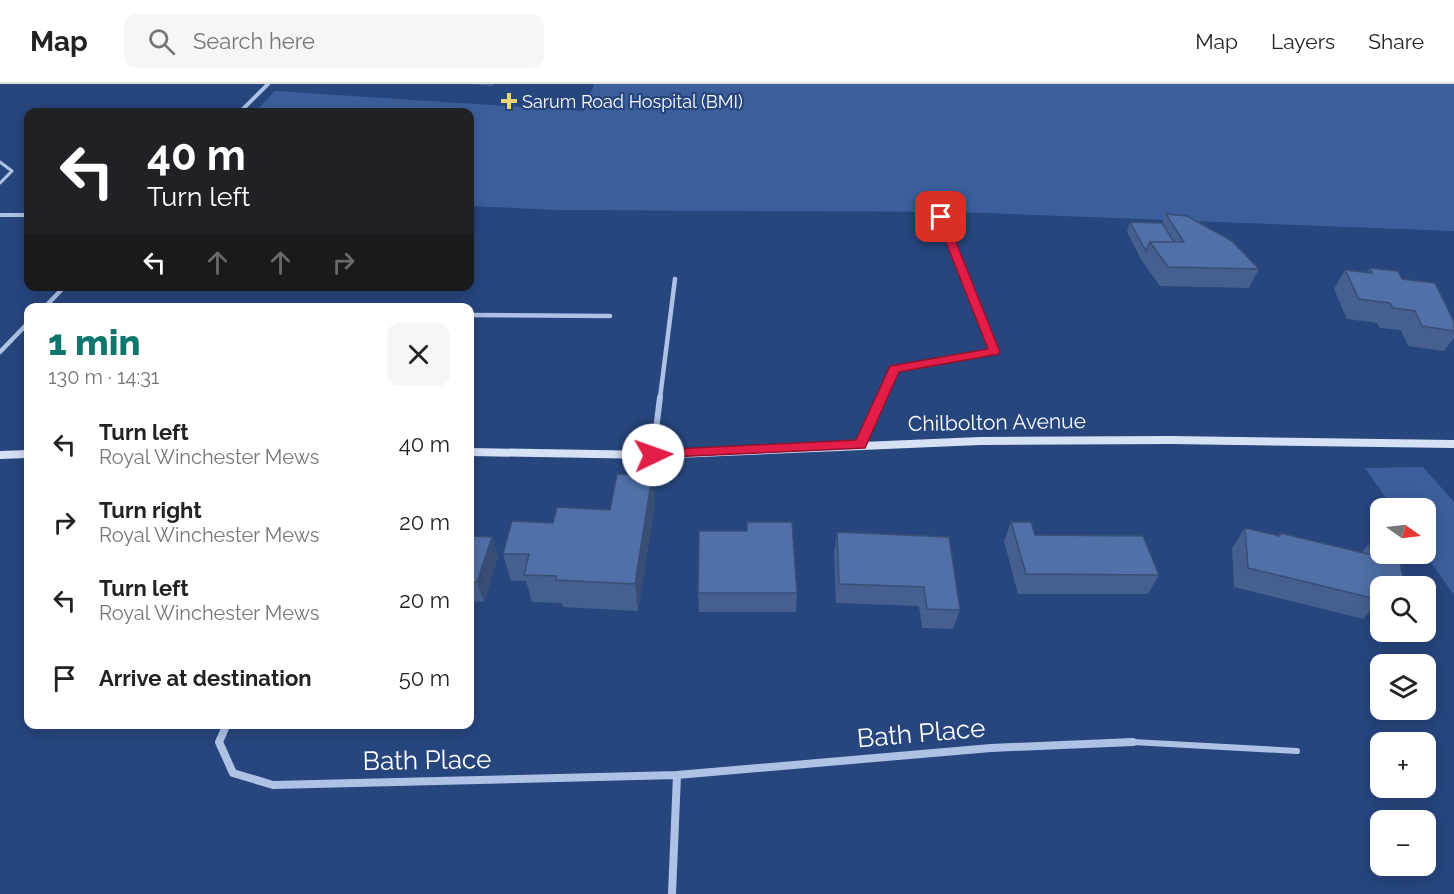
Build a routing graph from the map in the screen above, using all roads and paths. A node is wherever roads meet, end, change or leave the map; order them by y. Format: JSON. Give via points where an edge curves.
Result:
{"nodes":[{"id":1,"x":268,"y":84,"type":"edge"},
{"id":2,"x":244,"y":108,"type":"edge"},
{"id":3,"x":0,"y":162,"type":"edge"},
{"id":4,"x":0,"y":183,"type":"edge"},
{"id":5,"x":0,"y":215,"type":"edge"},
{"id":6,"x":24,"y":216,"type":"edge"},
{"id":7,"x":941,"y":217,"type":"dead end"},
{"id":8,"x":675,"y":279,"type":"dead end"},
{"id":9,"x":60,"y":291,"type":"edge"},
{"id":10,"x":49,"y":303,"type":"edge"},
{"id":11,"x":474,"y":315,"type":"edge"},
{"id":12,"x":609,"y":316,"type":"dead end"},
{"id":13,"x":24,"y":327,"type":"edge"},
{"id":14,"x":0,"y":352,"type":"edge"},
{"id":15,"x":860,"y":444,"type":"junction"},
{"id":16,"x":1454,"y":444,"type":"edge"},
{"id":17,"x":474,"y":452,"type":"edge"},
{"id":18,"x":0,"y":454,"type":"edge"},
{"id":19,"x":24,"y":454,"type":"edge"},
{"id":20,"x":653,"y":455,"type":"junction"},
{"id":21,"x":225,"y":729,"type":"edge"},
{"id":22,"x":1133,"y":742,"type":"joint"},
{"id":23,"x":1297,"y":751,"type":"dead end"},
{"id":24,"x":678,"y":775,"type":"junction"},
{"id":25,"x":672,"y":894,"type":"edge"}],
"edges":[{"from":1,"to":2,"type":"street"},
{"from":3,"to":4,"type":"lane","via":[[12,171]]},
{"from":5,"to":6,"type":"street"},
{"from":7,"to":15,"type":"lane","via":[[995,352],[894,369]]},
{"from":8,"to":20,"type":"street"},
{"from":9,"to":10,"type":"street"},
{"from":11,"to":12,"type":"street"},
{"from":13,"to":14,"type":"street"},
{"from":15,"to":16,"type":"main road","name":"Chilbolton Avenue","via":[[1171,440]]},
{"from":15,"to":20,"type":"main road","name":"Chilbolton Avenue"},
{"from":17,"to":20,"type":"main road","name":"Chilbolton Avenue"},
{"from":18,"to":19,"type":"main road"},
{"from":21,"to":24,"type":"street","name":"Bath Place","via":[[219,742],[233,773],[273,785]]},
{"from":22,"to":23,"type":"lane"},
{"from":22,"to":24,"type":"street","name":"Bath Place","via":[[991,748]]},
{"from":24,"to":25,"type":"street"}]}
